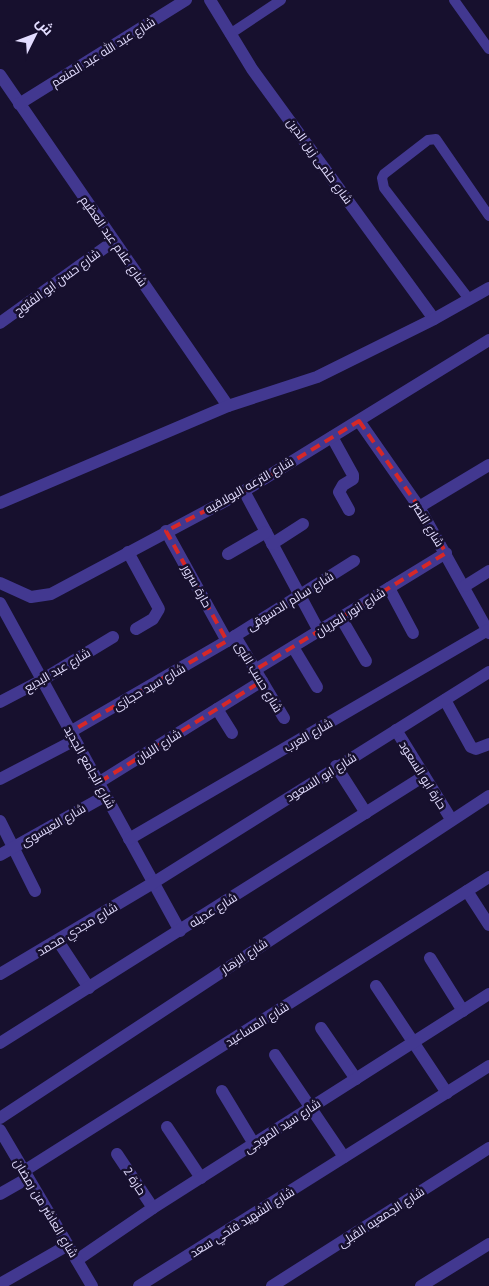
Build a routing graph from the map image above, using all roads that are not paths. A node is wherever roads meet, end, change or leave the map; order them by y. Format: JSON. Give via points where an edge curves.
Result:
{"nodes":[{"id":1,"x":186,"y":0,"type":"edge"},
{"id":2,"x":210,"y":0,"type":"edge"},
{"id":3,"x":281,"y":0,"type":"edge"},
{"id":4,"x":454,"y":0,"type":"edge"},
{"id":5,"x":230,"y":34,"type":"junction"},
{"id":6,"x":489,"y":49,"type":"edge"},
{"id":7,"x":0,"y":77,"type":"edge"},
{"id":8,"x":19,"y":104,"type":"junction"},
{"id":9,"x":489,"y":216,"type":"edge"},
{"id":10,"x":114,"y":241,"type":"junction"},
{"id":11,"x":489,"y":288,"type":"edge"},
{"id":12,"x":469,"y":299,"type":"junction"},
{"id":13,"x":434,"y":319,"type":"junction"},
{"id":14,"x":0,"y":322,"type":"edge"},
{"id":15,"x":489,"y":340,"type":"edge"},
{"id":16,"x":228,"y":406,"type":"junction"},
{"id":17,"x":359,"y":421,"type":"junction"},
{"id":18,"x":332,"y":437,"type":"junction"},
{"id":19,"x":489,"y":465,"type":"edge"},
{"id":20,"x":244,"y":491,"type":"junction"},
{"id":21,"x":0,"y":503,"type":"edge"},
{"id":22,"x":419,"y":507,"type":"junction"},
{"id":23,"x":349,"y":510,"type":"dead end"},
{"id":24,"x":303,"y":524,"type":"dead end"},
{"id":25,"x":166,"y":531,"type":"junction"},
{"id":26,"x":269,"y":538,"type":"junction"},
{"id":27,"x":128,"y":552,"type":"junction"},
{"id":28,"x":446,"y":553,"type":"junction"},
{"id":29,"x":228,"y":554,"type":"dead end"},
{"id":30,"x":354,"y":561,"type":"dead end"},
{"id":31,"x":489,"y":571,"type":"edge"},
{"id":32,"x":0,"y":583,"type":"edge"},
{"id":33,"x":465,"y":586,"type":"junction"},
{"id":34,"x":389,"y":588,"type":"junction"},
{"id":35,"x":299,"y":596,"type":"junction"},
{"id":36,"x":0,"y":602,"type":"edge"},
{"id":37,"x":341,"y":618,"type":"junction"},
{"id":38,"x":4,"y":622,"type":"edge"},
{"id":39,"x":136,"y":629,"type":"dead end"},
{"id":40,"x":319,"y":631,"type":"junction"},
{"id":41,"x":488,"y":631,"type":"edge"},
{"id":42,"x":413,"y":633,"type":"dead end"},
{"id":43,"x":113,"y":637,"type":"dead end"},
{"id":44,"x":231,"y":638,"type":"junction"},
{"id":45,"x":293,"y":647,"type":"junction"},
{"id":46,"x":366,"y":660,"type":"dead end"},
{"id":47,"x":489,"y":672,"type":"edge"},
{"id":48,"x":259,"y":676,"type":"junction"},
{"id":49,"x":42,"y":680,"type":"junction"},
{"id":50,"x":317,"y":687,"type":"dead end"},
{"id":51,"x":445,"y":700,"type":"junction"},
{"id":52,"x":0,"y":702,"type":"edge"},
{"id":53,"x":217,"y":709,"type":"junction"},
{"id":54,"x":284,"y":718,"type":"dead end"},
{"id":55,"x":396,"y":730,"type":"junction"},
{"id":56,"x":232,"y":733,"type":"dead end"},
{"id":57,"x":73,"y":736,"type":"junction"},
{"id":58,"x":489,"y":744,"type":"edge"},
{"id":59,"x":336,"y":766,"type":"junction"},
{"id":60,"x":424,"y":776,"type":"junction"},
{"id":61,"x":0,"y":779,"type":"edge"},
{"id":62,"x":98,"y":783,"type":"junction"},
{"id":63,"x":105,"y":796,"type":"junction"},
{"id":64,"x":489,"y":796,"type":"edge"},
{"id":65,"x":366,"y":813,"type":"junction"},
{"id":66,"x":452,"y":819,"type":"junction"},
{"id":67,"x":0,"y":821,"type":"edge"},
{"id":68,"x":129,"y":839,"type":"junction"},
{"id":69,"x":14,"y":848,"type":"junction"},
{"id":70,"x":0,"y":855,"type":"edge"},
{"id":71,"x":489,"y":877,"type":"edge"},
{"id":72,"x":153,"y":883,"type":"junction"},
{"id":73,"x":467,"y":890,"type":"junction"},
{"id":74,"x":35,"y":891,"type":"dead end"},
{"id":75,"x":489,"y":925,"type":"edge"},
{"id":76,"x":180,"y":931,"type":"junction"},
{"id":77,"x":58,"y":940,"type":"junction"},
{"id":78,"x":430,"y":958,"type":"dead end"},
{"id":79,"x":0,"y":974,"type":"edge"},
{"id":80,"x":376,"y":986,"type":"dead end"},
{"id":81,"x":89,"y":988,"type":"junction"},
{"id":82,"x":489,"y":994,"type":"edge"},
{"id":83,"x":463,"y":1011,"type":"junction"},
{"id":84,"x":322,"y":1028,"type":"dead end"},
{"id":85,"x":414,"y":1042,"type":"junction"},
{"id":86,"x":0,"y":1043,"type":"edge"},
{"id":87,"x":274,"y":1055,"type":"dead end"},
{"id":88,"x":489,"y":1066,"type":"edge"},
{"id":89,"x":356,"y":1079,"type":"junction"},
{"id":90,"x":222,"y":1091,"type":"dead end"},
{"id":91,"x":447,"y":1093,"type":"junction"},
{"id":92,"x":310,"y":1108,"type":"junction"},
{"id":93,"x":0,"y":1118,"type":"edge"},
{"id":94,"x":167,"y":1127,"type":"dead end"},
{"id":95,"x":0,"y":1130,"type":"edge"},
{"id":96,"x":254,"y":1144,"type":"junction"},
{"id":97,"x":489,"y":1148,"type":"edge"},
{"id":98,"x":117,"y":1154,"type":"dead end"},
{"id":99,"x":344,"y":1157,"type":"junction"},
{"id":100,"x":26,"y":1174,"type":"junction"},
{"id":101,"x":201,"y":1178,"type":"junction"},
{"id":102,"x":0,"y":1194,"type":"edge"},
{"id":103,"x":153,"y":1208,"type":"junction"},
{"id":104,"x":489,"y":1244,"type":"edge"},
{"id":105,"x":68,"y":1245,"type":"junction"},
{"id":106,"x":77,"y":1260,"type":"junction"},
{"id":107,"x":0,"y":1284,"type":"edge"},
{"id":108,"x":92,"y":1286,"type":"edge"},
{"id":109,"x":140,"y":1286,"type":"edge"},
{"id":110,"x":272,"y":1286,"type":"edge"},
{"id":111,"x":421,"y":1286,"type":"edge"}],
"edges":[{"from":1,"to":8,"type":"street","name":"شارع عبد الله عبد المنعم"},
{"from":2,"to":5,"type":"street","name":"شارع حلمى زين الدين"},
{"from":3,"to":5,"type":"lane"},
{"from":4,"to":6,"type":"lane"},
{"from":5,"to":13,"type":"street","name":"شارع حلمى زين الدين"},
{"from":7,"to":8,"type":"street","name":"شارع علام عبد العظيم"},
{"from":8,"to":10,"type":"street","name":"شارع علام عبد العظيم"},
{"from":9,"to":12,"type":"lane","via":[[436,139],[428,140],[382,178],[384,188]]},
{"from":10,"to":14,"type":"street","name":"شارع حسن ابو الفتوح"},
{"from":10,"to":16,"type":"street","name":"شارع علام عبد العظيم"},
{"from":11,"to":12,"type":"street"},
{"from":12,"to":13,"type":"street"},
{"from":13,"to":16,"type":"street","via":[[317,376]]},
{"from":15,"to":17,"type":"street","name":"شارع الترعه البولاقيه"},
{"from":16,"to":21,"type":"street"},
{"from":17,"to":18,"type":"street","name":"شارع الترعه البولاقيه"},
{"from":17,"to":22,"type":"street","name":"شارع النصر"},
{"from":18,"to":20,"type":"street","name":"شارع الترعه البولاقيه"},
{"from":18,"to":23,"type":"street","via":[[353,475],[353,479],[339,492]]},
{"from":19,"to":22,"type":"street"},
{"from":20,"to":25,"type":"street","name":"شارع الترعه البولاقيه"},
{"from":20,"to":26,"type":"street"},
{"from":22,"to":28,"type":"street","name":"شارع النصر"},
{"from":24,"to":26,"type":"street"},
{"from":25,"to":27,"type":"street","name":"شارع الترعه البولاقيه"},
{"from":25,"to":44,"type":"street","name":"حارة سرور"},
{"from":26,"to":29,"type":"street"},
{"from":26,"to":35,"type":"street"},
{"from":27,"to":32,"type":"street","name":"شارع الترعه البولاقيه","via":[[40,597],[20,593]]},
{"from":27,"to":39,"type":"street","via":[[159,609]]},
{"from":28,"to":33,"type":"street","name":"شارع النصر"},
{"from":28,"to":34,"type":"street","name":"شارع انور العريان"},
{"from":30,"to":35,"type":"street","name":"شارع سالم الدسوقى"},
{"from":31,"to":33,"type":"street"},
{"from":33,"to":41,"type":"street","name":"شارع النصر"},
{"from":34,"to":37,"type":"street","name":"شارع انور العريان"},
{"from":34,"to":42,"type":"street"},
{"from":35,"to":40,"type":"street"},
{"from":35,"to":44,"type":"street","name":"شارع سالم الدسوقى"},
{"from":36,"to":38,"type":"street","name":"شارع الجامع الجديد"},
{"from":37,"to":40,"type":"street","name":"شارع انور العريان"},
{"from":37,"to":46,"type":"street"},
{"from":38,"to":49,"type":"street","name":"شارع الجامع الجديد"},
{"from":40,"to":45,"type":"street","name":"شارع انور العريان"},
{"from":41,"to":68,"type":"street","name":"شارع العرب"},
{"from":43,"to":49,"type":"street","name":"شارع عبد البديع"},
{"from":44,"to":48,"type":"street","name":"شارع حسب النبى"},
{"from":44,"to":57,"type":"street","name":"شارع سيد حجازى"},
{"from":45,"to":48,"type":"street","name":"شارع انور العريان"},
{"from":45,"to":50,"type":"street"},
{"from":47,"to":51,"type":"street","name":"شارع ابو السعود"},
{"from":48,"to":53,"type":"street","name":"شارع اللبان"},
{"from":48,"to":54,"type":"street","name":"شارع حسب النبى"},
{"from":49,"to":52,"type":"street","name":"شارع عبد البديع"},
{"from":49,"to":57,"type":"street","name":"شارع الجامع الجديد"},
{"from":51,"to":55,"type":"street","name":"شارع ابو السعود"},
{"from":51,"to":58,"type":"street","via":[[472,746],[476,749]]},
{"from":53,"to":56,"type":"street"},
{"from":53,"to":62,"type":"street","name":"شارع اللبان"},
{"from":55,"to":59,"type":"street","name":"شارع ابو السعود"},
{"from":55,"to":60,"type":"street","name":"حارة ابو السعود"},
{"from":57,"to":61,"type":"street","name":"شارع سيد حجازى"},
{"from":57,"to":62,"type":"street","name":"شارع الجامع الجديد"},
{"from":59,"to":65,"type":"street"},
{"from":59,"to":72,"type":"street","name":"شارع ابو السعود"},
{"from":60,"to":65,"type":"street","name":"شارع عديله"},
{"from":60,"to":66,"type":"street","name":"حارة ابو السعود"},
{"from":62,"to":63,"type":"street","name":"شارع الجامع الجديد"},
{"from":63,"to":68,"type":"street","name":"شارع الجامع الجديد"},
{"from":63,"to":69,"type":"street","name":"شارع العيسوى"},
{"from":64,"to":66,"type":"street","name":"شارع الزهار"},
{"from":65,"to":76,"type":"street","name":"شارع عديله"},
{"from":66,"to":93,"type":"street","name":"شارع الزهار"},
{"from":67,"to":69,"type":"street"},
{"from":68,"to":72,"type":"street","name":"شارع الجامع الجديد"},
{"from":69,"to":70,"type":"street","name":"شارع العيسوى"},
{"from":69,"to":74,"type":"street"},
{"from":71,"to":73,"type":"street","name":"شارع المساعيد"},
{"from":72,"to":76,"type":"street","name":"شارع الجامع الجديد"},
{"from":72,"to":77,"type":"street","name":"شارع مجدي محمد"},
{"from":73,"to":75,"type":"street"},
{"from":73,"to":100,"type":"street","name":"شارع المساعيد"},
{"from":76,"to":81,"type":"street","name":"شارع عديله"},
{"from":77,"to":79,"type":"street","name":"شارع مجدي محمد"},
{"from":77,"to":81,"type":"street"},
{"from":78,"to":83,"type":"street"},
{"from":80,"to":85,"type":"street"},
{"from":81,"to":86,"type":"street","name":"شارع عديله"},
{"from":82,"to":83,"type":"street","name":"شارع سيد الموجى"},
{"from":83,"to":85,"type":"street","name":"شارع سيد الموجى"},
{"from":84,"to":89,"type":"street"},
{"from":85,"to":89,"type":"street","name":"شارع سيد الموجى"},
{"from":85,"to":91,"type":"street"},
{"from":87,"to":92,"type":"street"},
{"from":88,"to":91,"type":"street","name":"شارع الشهيد فتحي سعد"},
{"from":89,"to":92,"type":"street","name":"شارع سيد الموجى"},
{"from":90,"to":96,"type":"street"},
{"from":91,"to":99,"type":"street","name":"شارع الشهيد فتحي سعد"},
{"from":92,"to":96,"type":"street","name":"شارع سيد الموجى"},
{"from":92,"to":99,"type":"street"},
{"from":94,"to":101,"type":"street"},
{"from":95,"to":100,"type":"street","name":"شارع العاشر من رمضان"},
{"from":96,"to":101,"type":"street","name":"شارع سيد الموجى"},
{"from":97,"to":110,"type":"street","name":"شارع الجمعيه القبلى"},
{"from":98,"to":103,"type":"street","name":"حارة 2"},
{"from":99,"to":109,"type":"street","name":"شارع الشهيد فتحي سعد"},
{"from":100,"to":102,"type":"street","name":"شارع المساعيد"},
{"from":100,"to":105,"type":"street","name":"شارع العاشر من رمضان"},
{"from":101,"to":103,"type":"street","name":"شارع سيد الموجى"},
{"from":103,"to":106,"type":"street","name":"شارع سيد الموجى"},
{"from":104,"to":111,"type":"street"},
{"from":105,"to":106,"type":"street","name":"شارع العاشر من رمضان"},
{"from":105,"to":107,"type":"street"},
{"from":106,"to":108,"type":"street","name":"شارع العاشر من رمضان"}]}
